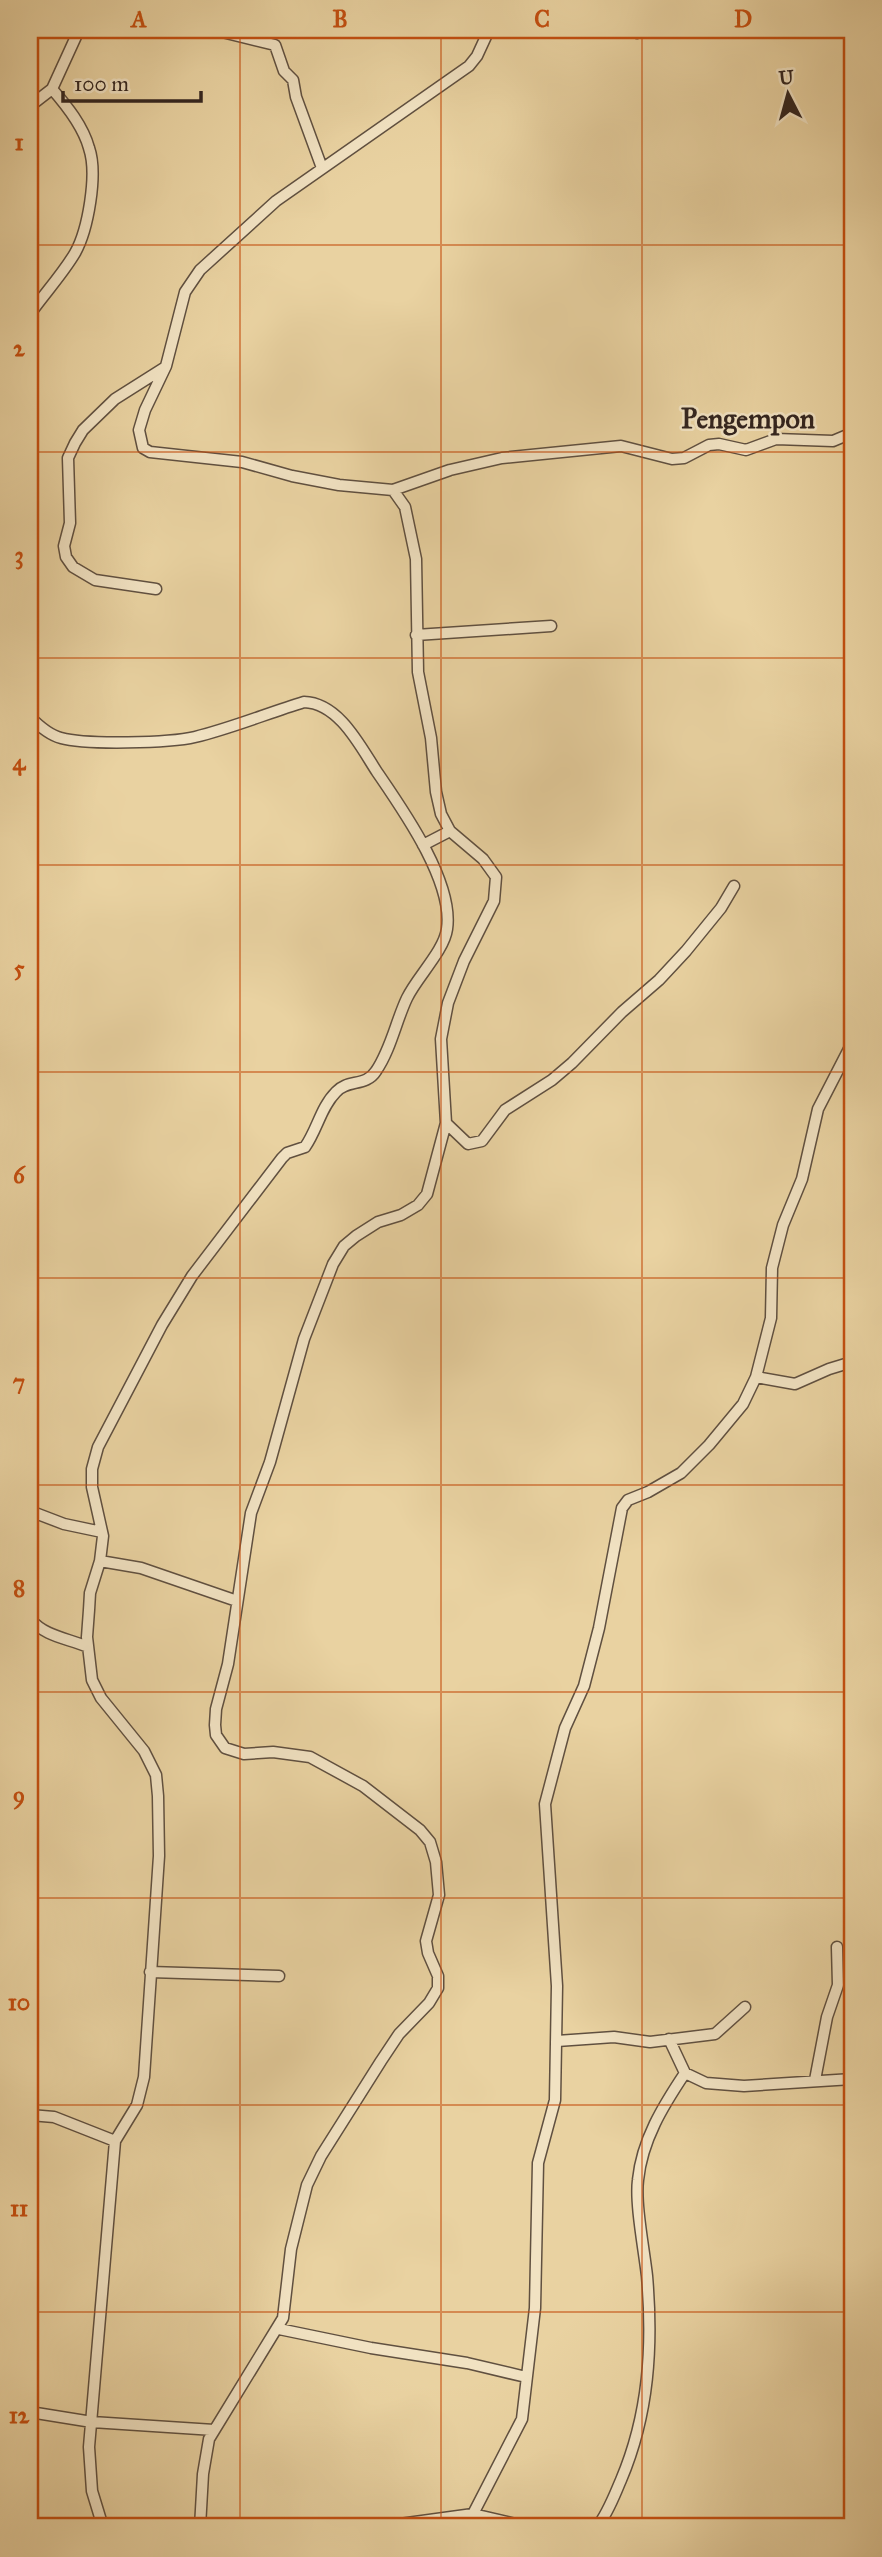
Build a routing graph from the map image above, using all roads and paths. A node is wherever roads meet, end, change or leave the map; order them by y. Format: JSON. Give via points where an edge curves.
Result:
{"nodes":[{"id":1,"x":79,"y":30,"type":"edge"},
{"id":2,"x":96,"y":30,"type":"edge"},
{"id":3,"x":214,"y":30,"type":"edge"},
{"id":4,"x":489,"y":30,"type":"edge"},
{"id":5,"x":52,"y":89,"type":"junction"},
{"id":6,"x":30,"y":106,"type":"edge"},
{"id":7,"x":322,"y":168,"type":"junction"},
{"id":8,"x":30,"y":314,"type":"edge"},
{"id":9,"x":166,"y":366,"type":"junction"},
{"id":10,"x":852,"y":433,"type":"edge"},
{"id":11,"x":393,"y":490,"type":"junction"},
{"id":12,"x":156,"y":589,"type":"dead end"},
{"id":13,"x":551,"y":626,"type":"dead end"},
{"id":14,"x":416,"y":635,"type":"junction"},
{"id":15,"x":30,"y":717,"type":"edge"},
{"id":16,"x":450,"y":831,"type":"junction"},
{"id":17,"x":423,"y":845,"type":"junction"},
{"id":18,"x":734,"y":886,"type":"dead end"},
{"id":19,"x":852,"y":1043,"type":"edge"},
{"id":20,"x":446,"y":1122,"type":"junction"},
{"id":21,"x":852,"y":1362,"type":"edge"},
{"id":22,"x":757,"y":1377,"type":"junction"},
{"id":23,"x":30,"y":1511,"type":"edge"},
{"id":24,"x":102,"y":1532,"type":"junction"},
{"id":25,"x":100,"y":1562,"type":"junction"},
{"id":26,"x":237,"y":1601,"type":"junction"},
{"id":27,"x":30,"y":1619,"type":"edge"},
{"id":28,"x":88,"y":1647,"type":"junction"},
{"id":29,"x":837,"y":1947,"type":"dead end"},
{"id":30,"x":150,"y":1972,"type":"junction"},
{"id":31,"x":279,"y":1976,"type":"dead end"},
{"id":32,"x":746,"y":2007,"type":"dead end"},
{"id":33,"x":669,"y":2039,"type":"junction"},
{"id":34,"x":557,"y":2041,"type":"junction"},
{"id":35,"x":685,"y":2073,"type":"junction"},
{"id":36,"x":852,"y":2079,"type":"edge"},
{"id":37,"x":815,"y":2080,"type":"junction"},
{"id":38,"x":30,"y":2115,"type":"edge"},
{"id":39,"x":115,"y":2141,"type":"junction"},
{"id":40,"x":279,"y":2329,"type":"junction"},
{"id":41,"x":526,"y":2377,"type":"junction"},
{"id":42,"x":30,"y":2412,"type":"edge"},
{"id":43,"x":92,"y":2422,"type":"junction"},
{"id":44,"x":214,"y":2430,"type":"junction"},
{"id":45,"x":473,"y":2514,"type":"junction"},
{"id":46,"x":103,"y":2527,"type":"edge"},
{"id":47,"x":200,"y":2527,"type":"edge"},
{"id":48,"x":379,"y":2527,"type":"edge"},
{"id":49,"x":528,"y":2527,"type":"edge"},
{"id":50,"x":597,"y":2527,"type":"edge"}],
"edges":[{"from":1,"to":2,"type":"street"},
{"from":1,"to":5,"type":"street"},
{"from":3,"to":7,"type":"street","via":[[275,45],[284,71],[293,79]]},
{"from":4,"to":7,"type":"street","via":[[469,65]]},
{"from":5,"to":6,"type":"street"},
{"from":5,"to":8,"type":"street","via":[[89,146],[90,199],[75,252]]},
{"from":7,"to":9,"type":"street","via":[[276,201],[201,270],[186,292]]},
{"from":9,"to":11,"type":"street","via":[[139,430],[143,448],[150,452],[242,462],[339,485]]},
{"from":9,"to":12,"type":"street","via":[[114,399],[75,443],[68,458],[70,523],[64,546],[73,567],[95,580]]},
{"from":10,"to":11,"type":"street","via":[[833,442],[776,439],[747,450],[709,445],[672,459],[621,446],[502,458]]},
{"from":11,"to":14,"type":"street","via":[[405,507],[416,559]]},
{"from":13,"to":14,"type":"street"},
{"from":14,"to":16,"type":"street","via":[[436,792]]},
{"from":15,"to":17,"type":"street","via":[[68,740],[143,741],[192,737],[315,702],[346,726]]},
{"from":16,"to":17,"type":"street"},
{"from":16,"to":20,"type":"street","via":[[483,859],[496,877],[494,901],[448,1003],[441,1039]]},
{"from":17,"to":24,"type":"street","via":[[442,885],[447,929],[443,940],[408,996],[376,1073],[363,1083],[338,1089],[305,1147],[282,1158],[192,1276],[162,1325],[98,1447],[92,1487]]},
{"from":18,"to":20,"type":"street","via":[[659,980],[562,1072],[505,1110],[482,1141],[468,1144]]},
{"from":19,"to":22,"type":"street","via":[[818,1109],[802,1179],[783,1225],[772,1268],[771,1318]]},
{"from":20,"to":26,"type":"street","via":[[427,1194],[401,1215],[377,1222],[355,1236],[333,1264],[304,1339],[251,1513]]},
{"from":21,"to":22,"type":"street","via":[[796,1384]]},
{"from":22,"to":34,"type":"street","via":[[743,1404],[681,1473],[628,1500],[622,1508],[584,1686],[565,1728],[545,1804]]},
{"from":23,"to":24,"type":"street"},
{"from":24,"to":25,"type":"street"},
{"from":25,"to":26,"type":"street","via":[[141,1568]]},
{"from":25,"to":28,"type":"street","via":[[90,1593]]},
{"from":26,"to":40,"type":"street","via":[[216,1709],[216,1735],[225,1748],[244,1754],[310,1757],[363,1786],[430,1843],[439,1895],[425,1941],[438,1988],[381,2061],[307,2185],[290,2249]]},
{"from":27,"to":28,"type":"street","via":[[51,1636]]},
{"from":28,"to":30,"type":"street","via":[[101,1698],[144,1751],[156,1775],[159,1856]]},
{"from":29,"to":37,"type":"street","via":[[838,1985]]},
{"from":30,"to":31,"type":"street"},
{"from":30,"to":39,"type":"street","via":[[144,2077],[137,2105]]},
{"from":32,"to":33,"type":"street","via":[[715,2034]]},
{"from":33,"to":34,"type":"street"},
{"from":33,"to":35,"type":"street"},
{"from":34,"to":41,"type":"street","via":[[554,2108],[538,2163],[535,2308]]},
{"from":35,"to":37,"type":"street","via":[[706,2083],[744,2086]]},
{"from":35,"to":50,"type":"street","via":[[657,2120],[637,2182],[649,2298],[648,2384],[629,2461]]},
{"from":36,"to":37,"type":"street"},
{"from":38,"to":39,"type":"street","via":[[54,2117]]},
{"from":39,"to":43,"type":"street"},
{"from":40,"to":41,"type":"street"},
{"from":40,"to":44,"type":"street"},
{"from":41,"to":45,"type":"street","via":[[522,2419]]},
{"from":42,"to":43,"type":"street"},
{"from":43,"to":44,"type":"street"},
{"from":43,"to":46,"type":"street","via":[[90,2477]]},
{"from":44,"to":47,"type":"street","via":[[205,2453]]},
{"from":45,"to":48,"type":"street"},
{"from":45,"to":49,"type":"street"}]}
